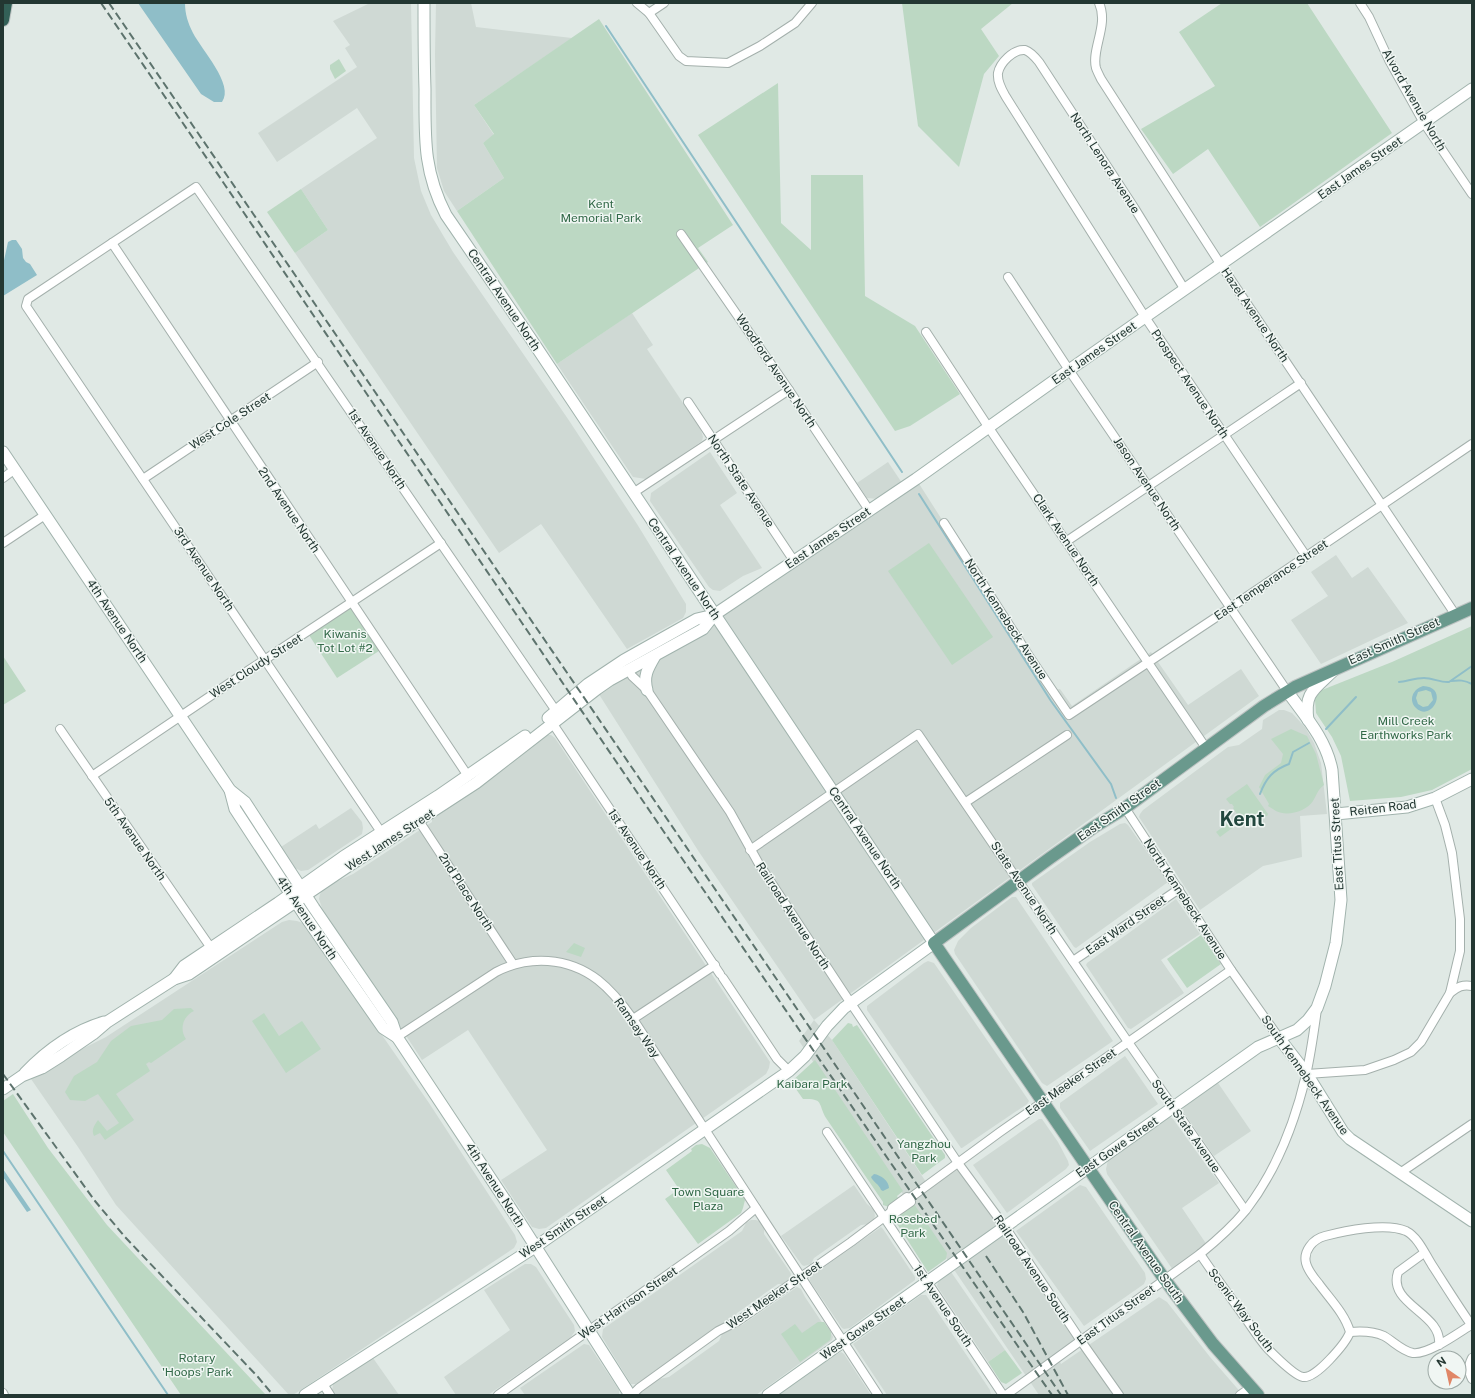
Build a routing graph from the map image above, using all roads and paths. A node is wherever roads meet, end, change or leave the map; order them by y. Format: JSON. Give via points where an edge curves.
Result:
{"nodes":[{"id":1,"x":6,"y":3,"type":"edge"},
{"id":2,"x":424,"y":3,"type":"edge"},
{"id":3,"x":637,"y":3,"type":"edge"},
{"id":4,"x":664,"y":3,"type":"edge"},
{"id":5,"x":812,"y":3,"type":"edge"},
{"id":6,"x":1101,"y":3,"type":"edge"},
{"id":7,"x":1360,"y":3,"type":"edge"},
{"id":8,"x":649,"y":13,"type":"junction"},
{"id":9,"x":3,"y":20,"type":"edge"},
{"id":10,"x":1014,"y":53,"type":"joint"},
{"id":11,"x":1472,"y":89,"type":"edge"},
{"id":12,"x":1424,"y":123,"type":"junction"},
{"id":13,"x":1472,"y":194,"type":"edge"},
{"id":14,"x":681,"y":234,"type":"dead end"},
{"id":15,"x":112,"y":243,"type":"junction"},
{"id":16,"x":1221,"y":265,"type":"junction"},
{"id":17,"x":1008,"y":277,"type":"dead end"},
{"id":18,"x":1184,"y":290,"type":"junction"},
{"id":19,"x":1145,"y":317,"type":"junction"},
{"id":20,"x":926,"y":332,"type":"dead end"},
{"id":21,"x":318,"y":362,"type":"junction"},
{"id":22,"x":1069,"y":370,"type":"junction"},
{"id":23,"x":1301,"y":383,"type":"junction"},
{"id":24,"x":789,"y":390,"type":"junction"},
{"id":25,"x":688,"y":402,"type":"dead end"},
{"id":26,"x":230,"y":421,"type":"junction"},
{"id":27,"x":989,"y":428,"type":"junction"},
{"id":28,"x":1224,"y":436,"type":"junction"},
{"id":29,"x":714,"y":440,"type":"junction"},
{"id":30,"x":1472,"y":444,"type":"edge"},
{"id":31,"x":3,"y":452,"type":"edge"},
{"id":32,"x":15,"y":469,"type":"junction"},
{"id":33,"x":3,"y":478,"type":"edge"},
{"id":34,"x":143,"y":479,"type":"junction"},
{"id":35,"x":1149,"y":487,"type":"junction"},
{"id":36,"x":633,"y":493,"type":"junction"},
{"id":37,"x":1382,"y":504,"type":"junction"},
{"id":38,"x":868,"y":510,"type":"junction"},
{"id":39,"x":46,"y":515,"type":"junction"},
{"id":40,"x":944,"y":523,"type":"dead end"},
{"id":41,"x":1067,"y":542,"type":"junction"},
{"id":42,"x":3,"y":543,"type":"edge"},
{"id":43,"x":441,"y":543,"type":"junction"},
{"id":44,"x":1306,"y":556,"type":"junction"},
{"id":45,"x":794,"y":560,"type":"junction"},
{"id":46,"x":352,"y":603,"type":"junction"},
{"id":47,"x":1230,"y":608,"type":"junction"},
{"id":48,"x":1472,"y":608,"type":"edge"},
{"id":49,"x":714,"y":614,"type":"junction"},
{"id":50,"x":1455,"y":614,"type":"junction"},
{"id":51,"x":656,"y":654,"type":"junction"},
{"id":52,"x":265,"y":660,"type":"junction"},
{"id":53,"x":1148,"y":663,"type":"junction"},
{"id":54,"x":1340,"y":666,"type":"junction"},
{"id":55,"x":629,"y":670,"type":"junction"},
{"id":56,"x":597,"y":689,"type":"joint"},
{"id":57,"x":648,"y":690,"type":"junction"},
{"id":58,"x":1287,"y":691,"type":"junction"},
{"id":59,"x":556,"y":712,"type":"junction"},
{"id":60,"x":1069,"y":715,"type":"joint"},
{"id":61,"x":181,"y":716,"type":"junction"},
{"id":62,"x":1308,"y":720,"type":"junction"},
{"id":63,"x":553,"y":724,"type":"junction"},
{"id":64,"x":60,"y":730,"type":"dead end"},
{"id":65,"x":1067,"y":735,"type":"dead end"},
{"id":66,"x":1206,"y":748,"type":"junction"},
{"id":67,"x":92,"y":776,"type":"junction"},
{"id":68,"x":468,"y":776,"type":"junction"},
{"id":69,"x":1472,"y":779,"type":"edge"},
{"id":70,"x":449,"y":788,"type":"junction"},
{"id":71,"x":230,"y":790,"type":"junction"},
{"id":72,"x":834,"y":792,"type":"junction"},
{"id":73,"x":1435,"y":798,"type":"junction"},
{"id":74,"x":966,"y":802,"type":"junction"},
{"id":75,"x":1125,"y":808,"type":"junction"},
{"id":76,"x":1336,"y":814,"type":"junction"},
{"id":77,"x":419,"y":821,"type":"junction"},
{"id":78,"x":381,"y":832,"type":"junction"},
{"id":79,"x":750,"y":850,"type":"junction"},
{"id":80,"x":1019,"y":880,"type":"junction"},
{"id":81,"x":1179,"y":888,"type":"junction"},
{"id":82,"x":304,"y":891,"type":"junction"},
{"id":83,"x":293,"y":898,"type":"junction"},
{"id":84,"x":934,"y":942,"type":"junction"},
{"id":85,"x":211,"y":948,"type":"junction"},
{"id":86,"x":1073,"y":961,"type":"junction"},
{"id":87,"x":513,"y":964,"type":"junction"},
{"id":88,"x":715,"y":965,"type":"junction"},
{"id":89,"x":1231,"y":970,"type":"junction"},
{"id":90,"x":174,"y":979,"type":"junction"},
{"id":91,"x":1472,"y":986,"type":"edge"},
{"id":92,"x":1450,"y":993,"type":"junction"},
{"id":93,"x":851,"y":1003,"type":"junction"},
{"id":94,"x":1318,"y":1006,"type":"junction"},
{"id":95,"x":633,"y":1019,"type":"junction"},
{"id":96,"x":397,"y":1037,"type":"junction"},
{"id":97,"x":1279,"y":1038,"type":"junction"},
{"id":98,"x":1128,"y":1042,"type":"junction"},
{"id":99,"x":811,"y":1047,"type":"joint"},
{"id":100,"x":789,"y":1071,"type":"junction"},
{"id":101,"x":1307,"y":1074,"type":"junction"},
{"id":102,"x":3,"y":1089,"type":"edge"},
{"id":103,"x":1043,"y":1102,"type":"junction"},
{"id":104,"x":1173,"y":1108,"type":"junction"},
{"id":105,"x":1472,"y":1124,"type":"edge"},
{"id":106,"x":705,"y":1129,"type":"junction"},
{"id":107,"x":827,"y":1132,"type":"dead end"},
{"id":108,"x":958,"y":1163,"type":"junction"},
{"id":109,"x":1088,"y":1168,"type":"junction"},
{"id":110,"x":1400,"y":1173,"type":"junction"},
{"id":111,"x":912,"y":1197,"type":"joint"},
{"id":112,"x":756,"y":1208,"type":"junction"},
{"id":113,"x":1246,"y":1210,"type":"junction"},
{"id":114,"x":888,"y":1214,"type":"junction"},
{"id":115,"x":1472,"y":1221,"type":"edge"},
{"id":116,"x":1005,"y":1227,"type":"junction"},
{"id":117,"x":535,"y":1247,"type":"junction"},
{"id":118,"x":1424,"y":1253,"type":"junction"},
{"id":119,"x":1200,"y":1254,"type":"junction"},
{"id":120,"x":958,"y":1260,"type":"joint"},
{"id":121,"x":801,"y":1277,"type":"junction"},
{"id":122,"x":1165,"y":1280,"type":"junction"},
{"id":123,"x":927,"y":1283,"type":"junction"},
{"id":124,"x":1470,"y":1321,"type":"edge"},
{"id":125,"x":589,"y":1331,"type":"junction"},
{"id":126,"x":1350,"y":1332,"type":"junction"},
{"id":127,"x":1080,"y":1340,"type":"junction"},
{"id":128,"x":843,"y":1342,"type":"junction"},
{"id":129,"x":1439,"y":1345,"type":"junction"},
{"id":130,"x":1472,"y":1358,"type":"edge"},
{"id":131,"x":1472,"y":1379,"type":"edge"},
{"id":132,"x":323,"y":1384,"type":"junction"},
{"id":133,"x":1254,"y":1391,"type":"edge"},
{"id":134,"x":305,"y":1395,"type":"edge"},
{"id":135,"x":330,"y":1395,"type":"edge"},
{"id":136,"x":498,"y":1395,"type":"edge"},
{"id":137,"x":631,"y":1395,"type":"edge"},
{"id":138,"x":768,"y":1395,"type":"edge"},
{"id":139,"x":878,"y":1395,"type":"edge"},
{"id":140,"x":1004,"y":1395,"type":"edge"},
{"id":141,"x":1119,"y":1395,"type":"edge"},
{"id":142,"x":1240,"y":1395,"type":"edge"}],
"edges":[{"from":1,"to":9,"type":"highway"},
{"from":2,"to":36,"type":"main road","name":"Central Avenue North","via":[[425,136],[429,170],[435,192],[452,225]]},
{"from":3,"to":8,"type":"street"},
{"from":4,"to":8,"type":"street"},
{"from":5,"to":8,"type":"street","via":[[795,23],[728,63],[686,61],[679,56]]},
{"from":6,"to":16,"type":"street","name":"Hazel Avenue North","via":[[1096,68]]},
{"from":7,"to":12,"type":"street","name":"Alvord Avenue North","via":[[1388,60]]},
{"from":10,"to":18,"type":"street","name":"North Lenora Avenue","via":[[1026,51],[1039,62],[1135,209]]},
{"from":10,"to":19,"type":"street","name":"Prospect Avenue North","via":[[1007,58],[998,73],[1006,97]]},
{"from":11,"to":12,"type":"main road","name":"East James Street"},
{"from":12,"to":13,"type":"street","name":"Alvord Avenue North"},
{"from":12,"to":16,"type":"main road","name":"East James Street"},
{"from":14,"to":24,"type":"street","name":"Woodford Avenue North"},
{"from":15,"to":21,"type":"street","name":"1st Avenue North","via":[[196,187]]},
{"from":15,"to":26,"type":"street","name":"2nd Avenue North"},
{"from":15,"to":34,"type":"street","name":"3rd Avenue North","via":[[28,299],[26,306]]},
{"from":16,"to":18,"type":"main road","name":"East James Street"},
{"from":16,"to":23,"type":"street","name":"Hazel Avenue North"},
{"from":17,"to":22,"type":"street","name":"Jason Avenue North"},
{"from":18,"to":19,"type":"main road","name":"East James Street"},
{"from":19,"to":22,"type":"main road","name":"East James Street"},
{"from":19,"to":28,"type":"street","name":"Prospect Avenue North"},
{"from":20,"to":27,"type":"street","name":"Clark Avenue North"},
{"from":21,"to":26,"type":"street","name":"West Cole Street"},
{"from":21,"to":43,"type":"street","name":"1st Avenue North"},
{"from":22,"to":27,"type":"main road","name":"East James Street"},
{"from":22,"to":35,"type":"street","name":"Jason Avenue North"},
{"from":23,"to":28,"type":"street"},
{"from":23,"to":37,"type":"street","name":"Hazel Avenue North"},
{"from":24,"to":29,"type":"street"},
{"from":24,"to":38,"type":"street","name":"Woodford Avenue North"},
{"from":25,"to":29,"type":"street","name":"North State Avenue"},
{"from":26,"to":34,"type":"street","name":"West Cole Street"},
{"from":26,"to":46,"type":"street","name":"2nd Avenue North"},
{"from":27,"to":38,"type":"main road","name":"East James Street"},
{"from":27,"to":41,"type":"street","name":"Clark Avenue North"},
{"from":28,"to":35,"type":"street"},
{"from":28,"to":44,"type":"street","name":"Prospect Avenue North"},
{"from":29,"to":36,"type":"street"},
{"from":29,"to":45,"type":"street","name":"North State Avenue"},
{"from":30,"to":37,"type":"street","name":"East Temperance Street"},
{"from":31,"to":32,"type":"main road","name":"4th Avenue North"},
{"from":32,"to":33,"type":"street"},
{"from":32,"to":39,"type":"main road","name":"4th Avenue North"},
{"from":34,"to":52,"type":"street","name":"3rd Avenue North"},
{"from":35,"to":41,"type":"street"},
{"from":35,"to":47,"type":"street","name":"Jason Avenue North"},
{"from":36,"to":49,"type":"main road","name":"Central Avenue North"},
{"from":37,"to":44,"type":"street","name":"East Temperance Street"},
{"from":37,"to":50,"type":"street","name":"Hazel Avenue North"},
{"from":38,"to":45,"type":"main road","name":"East James Street"},
{"from":39,"to":42,"type":"street"},
{"from":39,"to":61,"type":"main road","name":"4th Avenue North"},
{"from":40,"to":60,"type":"street","name":"North Kennebeck Avenue"},
{"from":41,"to":53,"type":"street","name":"Clark Avenue North"},
{"from":43,"to":46,"type":"street","name":"West Cloudy Street"},
{"from":43,"to":59,"type":"street","name":"1st Avenue North"},
{"from":44,"to":47,"type":"street","name":"East Temperance Street"},
{"from":45,"to":49,"type":"main road","name":"East James Street"},
{"from":46,"to":52,"type":"street","name":"West Cloudy Street"},
{"from":46,"to":68,"type":"street","name":"2nd Avenue North"},
{"from":47,"to":53,"type":"street","name":"East Temperance Street"},
{"from":47,"to":58,"type":"street","name":"Jason Avenue North"},
{"from":48,"to":50,"type":"main road","name":"East Smith Street"},
{"from":49,"to":51,"type":"main road","name":"East James Street","via":[[703,629]]},
{"from":49,"to":59,"type":"main road","name":"East James Street","via":[[697,619],[624,660],[588,684]]},
{"from":49,"to":72,"type":"main road","name":"Central Avenue North"},
{"from":50,"to":54,"type":"main road","name":"East Smith Street"},
{"from":51,"to":55,"type":"main road","name":"East James Street"},
{"from":51,"to":57,"type":"main road","via":[[646,674],[645,683]]},
{"from":52,"to":61,"type":"street","name":"West Cloudy Street"},
{"from":52,"to":78,"type":"street","name":"3rd Avenue North"},
{"from":53,"to":60,"type":"street","name":"East Temperance Street"},
{"from":53,"to":66,"type":"street","name":"Clark Avenue North"},
{"from":54,"to":58,"type":"main road","name":"East Smith Street"},
{"from":54,"to":62,"type":"main road","via":[[1309,696],[1306,707]]},
{"from":55,"to":56,"type":"main road","name":"East James Street"},
{"from":55,"to":57,"type":"street","name":"Railroad Avenue North"},
{"from":56,"to":63,"type":"main road","name":"West James Street"},
{"from":57,"to":79,"type":"street","name":"Railroad Avenue North","via":[[730,812]]},
{"from":58,"to":62,"type":"main road","name":"East Titus Street"},
{"from":58,"to":66,"type":"main road","name":"East Smith Street"},
{"from":59,"to":68,"type":"main road","name":"West James Street"},
{"from":61,"to":67,"type":"street","name":"West Cloudy Street"},
{"from":61,"to":71,"type":"main road","name":"4th Avenue North"},
{"from":62,"to":76,"type":"main road","name":"East Titus Street","via":[[1320,736],[1330,758]]},
{"from":63,"to":77,"type":"main road","name":"West James Street"},
{"from":63,"to":88,"type":"street","name":"1st Avenue North"},
{"from":64,"to":67,"type":"street","name":"5th Avenue North"},
{"from":65,"to":74,"type":"street"},
{"from":66,"to":75,"type":"main road","name":"East Smith Street"},
{"from":67,"to":85,"type":"street","name":"5th Avenue North"},
{"from":68,"to":70,"type":"main road","name":"West James Street"},
{"from":69,"to":73,"type":"main road","name":"Reiten Road"},
{"from":70,"to":77,"type":"main road","via":[[445,797],[420,814]]},
{"from":70,"to":78,"type":"main road","name":"West James Street"},
{"from":71,"to":82,"type":"main road","name":"4th Avenue North","via":[[245,802]]},
{"from":71,"to":83,"type":"main road","name":"4th Avenue North","via":[[235,809]]},
{"from":72,"to":74,"type":"street","name":"State Avenue North","via":[[918,734]]},
{"from":72,"to":79,"type":"street"},
{"from":72,"to":84,"type":"main road","name":"Central Avenue North"},
{"from":73,"to":76,"type":"main road","name":"Reiten Road","via":[[1407,808]]},
{"from":73,"to":92,"type":"street","via":[[1452,853],[1460,919],[1460,951]]},
{"from":74,"to":80,"type":"street","name":"State Avenue North"},
{"from":75,"to":80,"type":"main road","name":"East Smith Street"},
{"from":75,"to":81,"type":"street","name":"North Kennebeck Avenue"},
{"from":76,"to":94,"type":"main road","name":"East Titus Street","via":[[1339,922]]},
{"from":77,"to":82,"type":"main road","name":"West James Street"},
{"from":77,"to":87,"type":"street","name":"2nd Place North"},
{"from":78,"to":82,"type":"main road","name":"West James Street","via":[[343,857]]},
{"from":79,"to":93,"type":"street","name":"Railroad Avenue North"},
{"from":80,"to":84,"type":"main road","name":"East Smith Street"},
{"from":80,"to":86,"type":"street","name":"State Avenue North"},
{"from":81,"to":86,"type":"street","name":"East Ward Street"},
{"from":81,"to":89,"type":"street","name":"North Kennebeck Avenue"},
{"from":82,"to":83,"type":"main road","name":"West James Street"},
{"from":82,"to":96,"type":"main road","name":"4th Avenue North","via":[[392,1022]]},
{"from":83,"to":85,"type":"main road","name":"West James Street"},
{"from":83,"to":90,"type":"main road","name":"West James Street","via":[[189,974]]},
{"from":83,"to":96,"type":"main road","name":"4th Avenue North","via":[[382,1028]]},
{"from":84,"to":93,"type":"main road","name":"East Smith Street"},
{"from":84,"to":103,"type":"main road","name":"Central Avenue North"},
{"from":85,"to":90,"type":"main road","name":"West James Street","via":[[184,966]]},
{"from":86,"to":98,"type":"street","name":"State Avenue North"},
{"from":87,"to":95,"type":"street","name":"Ramsay Way","via":[[540,960],[583,970],[613,993]]},
{"from":87,"to":96,"type":"street","name":"Ramsay Way","via":[[496,972]]},
{"from":88,"to":95,"type":"street"},
{"from":88,"to":100,"type":"street","name":"1st Avenue North","via":[[777,1060]]},
{"from":89,"to":97,"type":"street","name":"South Kennebeck Avenue"},
{"from":89,"to":98,"type":"street","name":"East Meeker Street"},
{"from":90,"to":102,"type":"main road","name":"West James Street","via":[[107,1022],[74,1034]]},
{"from":91,"to":92,"type":"street","via":[[1464,985]]},
{"from":92,"to":101,"type":"street","via":[[1421,1042],[1411,1052],[1365,1070]]},
{"from":93,"to":99,"type":"main road","name":"East Smith Street"},
{"from":93,"to":108,"type":"street","name":"Railroad Avenue North"},
{"from":94,"to":97,"type":"main road","name":"East Titus Street","via":[[1297,1030]]},
{"from":94,"to":101,"type":"street","name":"East Titus Street"},
{"from":95,"to":106,"type":"street","name":"Ramsay Way"},
{"from":96,"to":117,"type":"main road","name":"4th Avenue North"},
{"from":97,"to":101,"type":"main road","name":"South Kennebeck Avenue"},
{"from":97,"to":104,"type":"main road","name":"East Gowe Street","via":[[1258,1047]]},
{"from":98,"to":103,"type":"street","name":"East Meeker Street"},
{"from":98,"to":104,"type":"street","name":"South State Avenue"},
{"from":99,"to":100,"type":"main road","name":"West Smith Street"},
{"from":100,"to":106,"type":"main road","name":"West Smith Street"},
{"from":101,"to":110,"type":"main road","name":"South Kennebeck Avenue","via":[[1343,1132]]},
{"from":101,"to":113,"type":"street","name":"East Titus Street","via":[[1297,1110],[1282,1147],[1263,1185]]},
{"from":103,"to":108,"type":"street","name":"East Meeker Street"},
{"from":103,"to":109,"type":"main road","name":"Central Avenue South"},
{"from":104,"to":109,"type":"main road","name":"East Gowe Street"},
{"from":104,"to":113,"type":"street","name":"South State Avenue"},
{"from":105,"to":110,"type":"street"},
{"from":106,"to":112,"type":"street"},
{"from":106,"to":117,"type":"main road","name":"West Smith Street"},
{"from":107,"to":114,"type":"street"},
{"from":108,"to":111,"type":"street","name":"East Meeker Street"},
{"from":108,"to":116,"type":"street","name":"Railroad Avenue South"},
{"from":109,"to":116,"type":"main road","name":"East Gowe Street"},
{"from":109,"to":122,"type":"main road","name":"Central Avenue South"},
{"from":110,"to":115,"type":"main road","name":"South Kennebeck Avenue"},
{"from":111,"to":114,"type":"street","name":"West Meeker Street","via":[[911,1202],[895,1213]]},
{"from":112,"to":121,"type":"street"},
{"from":112,"to":125,"type":"street","name":"West Harrison Street","via":[[730,1231]]},
{"from":113,"to":119,"type":"street","name":"East Titus Street","via":[[1227,1232]]},
{"from":114,"to":121,"type":"street","name":"West Meeker Street"},
{"from":114,"to":123,"type":"street","name":"1st Avenue South"},
{"from":116,"to":120,"type":"main road","name":"East Gowe Street"},
{"from":116,"to":127,"type":"street","name":"Railroad Avenue South"},
{"from":117,"to":125,"type":"main road","name":"4th Avenue North"},
{"from":117,"to":132,"type":"main road","name":"West Smith Street"},
{"from":118,"to":124,"type":"street"},
{"from":118,"to":126,"type":"street","via":[[1409,1233],[1391,1229],[1364,1228],[1342,1232],[1319,1238],[1310,1245],[1305,1262],[1309,1272],[1344,1317]]},
{"from":118,"to":129,"type":"street","via":[[1398,1272],[1396,1282],[1402,1296],[1424,1315],[1437,1333]]},
{"from":119,"to":122,"type":"street","name":"East Titus Street"},
{"from":119,"to":126,"type":"street","name":"Scenic Way South","via":[[1267,1348],[1292,1371],[1303,1377],[1315,1373],[1336,1352]]},
{"from":120,"to":123,"type":"main road","name":"West Gowe Street"},
{"from":121,"to":128,"type":"street"},
{"from":121,"to":137,"type":"street","name":"West Meeker Street","via":[[738,1322],[718,1331]]},
{"from":122,"to":127,"type":"street","name":"East Titus Street"},
{"from":122,"to":133,"type":"main road","name":"Central Avenue South","via":[[1213,1344]]},
{"from":123,"to":128,"type":"main road","name":"West Gowe Street"},
{"from":123,"to":140,"type":"street","name":"1st Avenue South"},
{"from":124,"to":129,"type":"street"},
{"from":125,"to":136,"type":"street","name":"West Harrison Street"},
{"from":125,"to":137,"type":"main road","name":"4th Avenue North"},
{"from":126,"to":129,"type":"street","via":[[1362,1331],[1384,1336],[1413,1353]]},
{"from":127,"to":140,"type":"street","name":"East Titus Street"},
{"from":127,"to":141,"type":"street","name":"Railroad Avenue South"},
{"from":128,"to":138,"type":"main road","name":"West Gowe Street"},
{"from":128,"to":139,"type":"street"},
{"from":130,"to":131,"type":"street","via":[[1468,1371]]},
{"from":132,"to":134,"type":"main road","name":"West Smith Street"},
{"from":132,"to":135,"type":"street"},
{"from":133,"to":142,"type":"street"}]}
